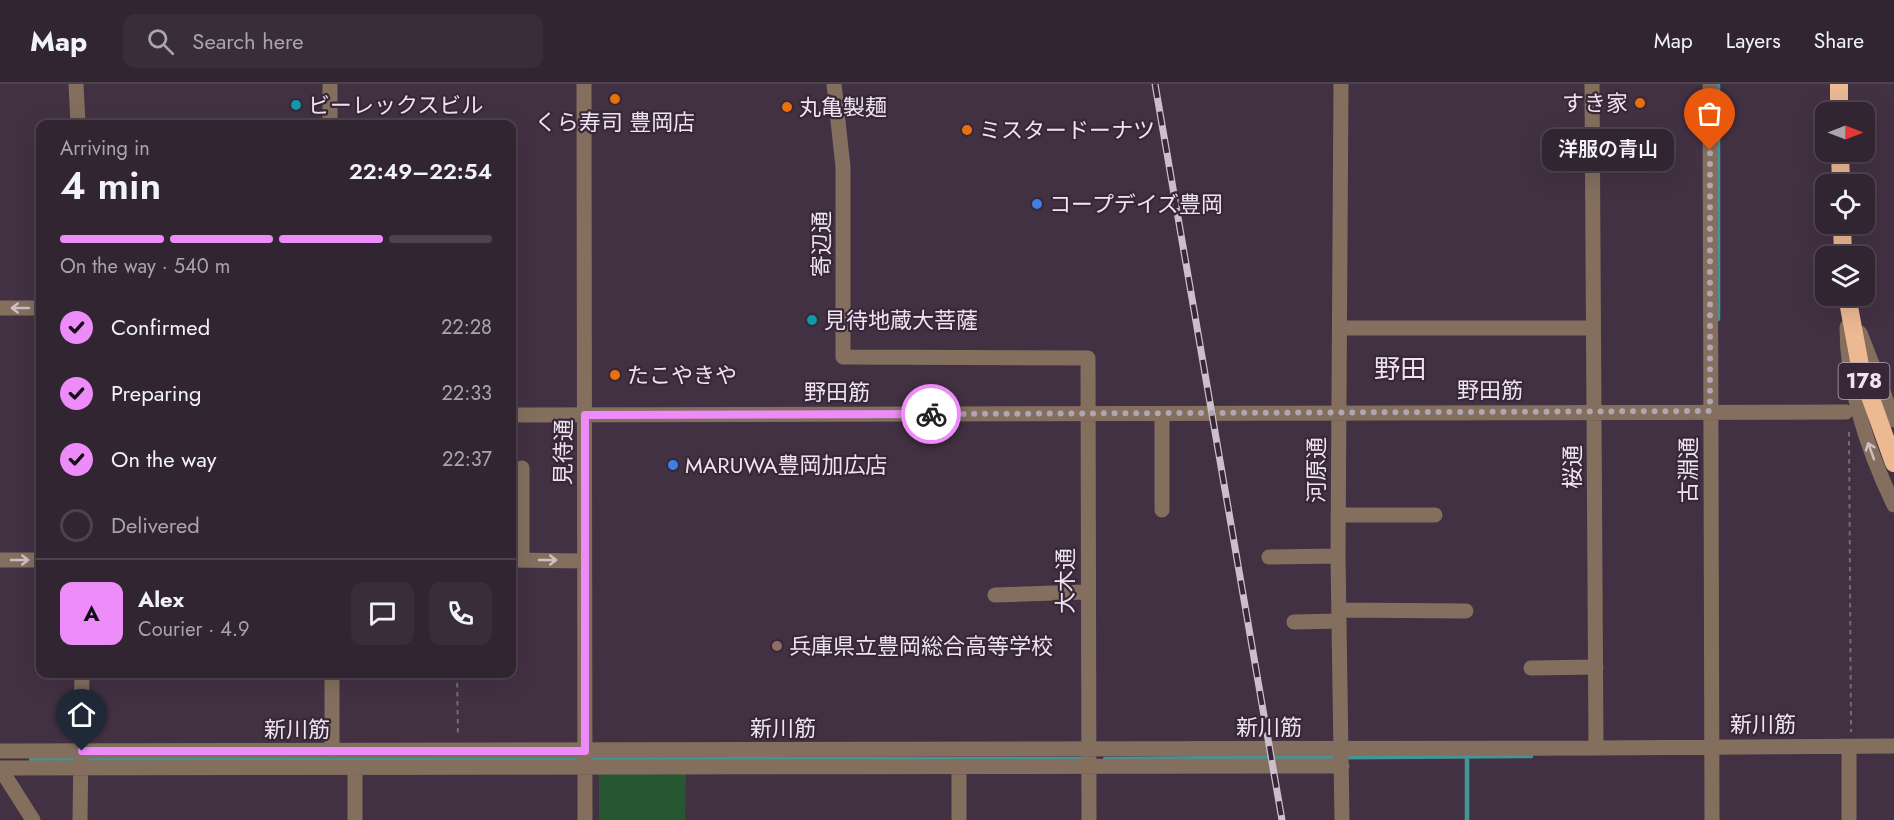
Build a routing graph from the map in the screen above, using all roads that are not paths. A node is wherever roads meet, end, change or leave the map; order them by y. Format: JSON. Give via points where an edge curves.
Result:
{"nodes":[{"id":1,"x":76,"y":84,"type":"edge"},
{"id":2,"x":330,"y":84,"type":"edge"},
{"id":3,"x":584,"y":84,"type":"edge"},
{"id":4,"x":834,"y":84,"type":"edge"},
{"id":5,"x":1341,"y":84,"type":"edge"},
{"id":6,"x":1592,"y":84,"type":"edge"},
{"id":7,"x":1710,"y":84,"type":"edge"},
{"id":8,"x":1839,"y":84,"type":"edge"},
{"id":9,"x":1839,"y":102,"type":"edge"},
{"id":10,"x":78,"y":120,"type":"edge"},
{"id":11,"x":330,"y":120,"type":"edge"},
{"id":12,"x":1847,"y":306,"type":"edge"},
{"id":13,"x":1849,"y":306,"type":"edge"},
{"id":14,"x":1851,"y":306,"type":"edge"},
{"id":15,"x":0,"y":309,"type":"edge"},
{"id":16,"x":36,"y":309,"type":"edge"},
{"id":17,"x":1340,"y":328,"type":"junction"},
{"id":18,"x":1593,"y":328,"type":"junction"},
{"id":19,"x":1710,"y":411,"type":"junction"},
{"id":20,"x":1339,"y":413,"type":"junction"},
{"id":21,"x":1594,"y":413,"type":"junction"},
{"id":22,"x":1087,"y":414,"type":"junction"},
{"id":23,"x":1162,"y":414,"type":"junction"},
{"id":24,"x":516,"y":415,"type":"edge"},
{"id":25,"x":585,"y":415,"type":"junction"},
{"id":26,"x":1847,"y":419,"type":"road end"},
{"id":27,"x":1894,"y":420,"type":"edge"},
{"id":28,"x":1894,"y":463,"type":"edge"},
{"id":29,"x":522,"y":468,"type":"dead end"},
{"id":30,"x":1894,"y":505,"type":"edge"},
{"id":31,"x":1162,"y":510,"type":"dead end"},
{"id":32,"x":1338,"y":515,"type":"junction"},
{"id":33,"x":1435,"y":516,"type":"dead end"},
{"id":34,"x":1338,"y":556,"type":"junction"},
{"id":35,"x":1269,"y":557,"type":"dead end"},
{"id":36,"x":0,"y":560,"type":"edge"},
{"id":37,"x":36,"y":560,"type":"edge"},
{"id":38,"x":517,"y":560,"type":"edge"},
{"id":39,"x":584,"y":561,"type":"junction"},
{"id":40,"x":1087,"y":592,"type":"junction"},
{"id":41,"x":995,"y":595,"type":"dead end"},
{"id":42,"x":1466,"y":611,"type":"dead end"},
{"id":43,"x":1339,"y":616,"type":"junction"},
{"id":44,"x":1294,"y":622,"type":"dead end"},
{"id":45,"x":1596,"y":667,"type":"junction"},
{"id":46,"x":1531,"y":668,"type":"dead end"},
{"id":47,"x":82,"y":678,"type":"edge"},
{"id":48,"x":332,"y":678,"type":"edge"},
{"id":49,"x":1894,"y":746,"type":"edge"},
{"id":50,"x":1712,"y":747,"type":"junction"},
{"id":51,"x":1850,"y":747,"type":"junction"},
{"id":52,"x":1596,"y":748,"type":"junction"},
{"id":53,"x":1341,"y":749,"type":"junction"},
{"id":54,"x":0,"y":751,"type":"edge"},
{"id":55,"x":82,"y":751,"type":"junction"},
{"id":56,"x":332,"y":751,"type":"junction"},
{"id":57,"x":869,"y":758,"type":"junction"},
{"id":58,"x":1088,"y":758,"type":"junction"},
{"id":59,"x":585,"y":759,"type":"junction"},
{"id":60,"x":959,"y":766,"type":"junction"},
{"id":61,"x":1342,"y":766,"type":"junction"},
{"id":62,"x":0,"y":768,"type":"edge"},
{"id":63,"x":81,"y":768,"type":"junction"},
{"id":64,"x":355,"y":768,"type":"junction"},
{"id":65,"x":33,"y":820,"type":"edge"},
{"id":66,"x":80,"y":820,"type":"edge"},
{"id":67,"x":355,"y":820,"type":"edge"},
{"id":68,"x":585,"y":820,"type":"edge"},
{"id":69,"x":959,"y":820,"type":"edge"},
{"id":70,"x":1089,"y":820,"type":"edge"},
{"id":71,"x":1342,"y":820,"type":"edge"},
{"id":72,"x":1712,"y":820,"type":"edge"},
{"id":73,"x":1849,"y":820,"type":"edge"}],
"edges":[{"from":1,"to":10,"type":"street"},
{"from":2,"to":11,"type":"street"},
{"from":3,"to":25,"type":"street","name":"見待通"},
{"from":4,"to":22,"type":"street","name":"寄辺通","via":[[843,167],[843,357],[1088,358]]},
{"from":5,"to":17,"type":"street","name":"河原通"},
{"from":6,"to":18,"type":"street","name":"桜通"},
{"from":7,"to":19,"type":"street","name":"古淵通"},
{"from":8,"to":9,"type":"highway"},
{"from":30,"to":12,"type":"street","one_way":true,"via":[[1872,453],[1853,388]]},
{"from":13,"to":28,"type":"highway","number":"178","via":[[1862,371]]},
{"from":14,"to":27,"type":"street"},
{"from":16,"to":15,"type":"street","one_way":true},
{"from":17,"to":18,"type":"street"},
{"from":17,"to":20,"type":"street","name":"河原通"},
{"from":18,"to":21,"type":"street","name":"桜通"},
{"from":19,"to":21,"type":"street","name":"野田筋"},
{"from":19,"to":26,"type":"street","name":"野田筋"},
{"from":19,"to":50,"type":"street","name":"古淵通"},
{"from":20,"to":21,"type":"street","name":"野田筋"},
{"from":20,"to":23,"type":"street","name":"野田筋"},
{"from":20,"to":32,"type":"street","name":"河原通"},
{"from":21,"to":45,"type":"street","name":"桜通"},
{"from":22,"to":23,"type":"street","name":"野田筋"},
{"from":22,"to":25,"type":"street","name":"野田筋"},
{"from":22,"to":40,"type":"street","name":"大木通"},
{"from":23,"to":31,"type":"street"},
{"from":24,"to":25,"type":"street","name":"野田筋"},
{"from":25,"to":39,"type":"street","name":"見待通"},
{"from":29,"to":38,"type":"street"},
{"from":32,"to":33,"type":"street"},
{"from":32,"to":34,"type":"street","name":"河原通"},
{"from":34,"to":35,"type":"street"},
{"from":34,"to":43,"type":"street","name":"河原通"},
{"from":36,"to":37,"type":"street","one_way":true},
{"from":38,"to":39,"type":"street","one_way":true},
{"from":39,"to":59,"type":"street","name":"見待通"},
{"from":40,"to":41,"type":"street"},
{"from":40,"to":58,"type":"street","name":"大木通"},
{"from":42,"to":43,"type":"street"},
{"from":43,"to":44,"type":"street"},
{"from":43,"to":53,"type":"street","name":"河原通"},
{"from":45,"to":46,"type":"street"},
{"from":45,"to":52,"type":"street","name":"桜通"},
{"from":47,"to":55,"type":"street"},
{"from":48,"to":56,"type":"street"},
{"from":49,"to":51,"type":"street","name":"新川筋"},
{"from":50,"to":51,"type":"street","name":"新川筋"},
{"from":50,"to":52,"type":"street","name":"新川筋"},
{"from":50,"to":72,"type":"street","name":"古淵通"},
{"from":51,"to":73,"type":"street"},
{"from":52,"to":53,"type":"street","name":"新川筋"},
{"from":53,"to":58,"type":"street","name":"新川筋"},
{"from":53,"to":61,"type":"street","name":"河原通"},
{"from":54,"to":55,"type":"street","name":"新川筋"},
{"from":55,"to":56,"type":"street","name":"新川筋"},
{"from":55,"to":63,"type":"street"},
{"from":56,"to":59,"type":"street","name":"新川筋","via":[[458,751]]},
{"from":57,"to":58,"type":"street","name":"新川筋"},
{"from":57,"to":59,"type":"street","name":"新川筋"},
{"from":57,"to":60,"type":"street","name":"新川筋"},
{"from":58,"to":60,"type":"street","name":"新川筋"},
{"from":58,"to":61,"type":"street","name":"新川筋"},
{"from":58,"to":70,"type":"street","name":"大木通"},
{"from":59,"to":64,"type":"street","name":"新川筋"},
{"from":59,"to":68,"type":"street","name":"見待通"},
{"from":60,"to":69,"type":"street"},
{"from":61,"to":71,"type":"street","name":"河原通"},
{"from":62,"to":63,"type":"street","name":"新川筋"},
{"from":62,"to":65,"type":"street"},
{"from":63,"to":64,"type":"street","name":"新川筋"},
{"from":63,"to":66,"type":"street"},
{"from":64,"to":67,"type":"street"}]}
